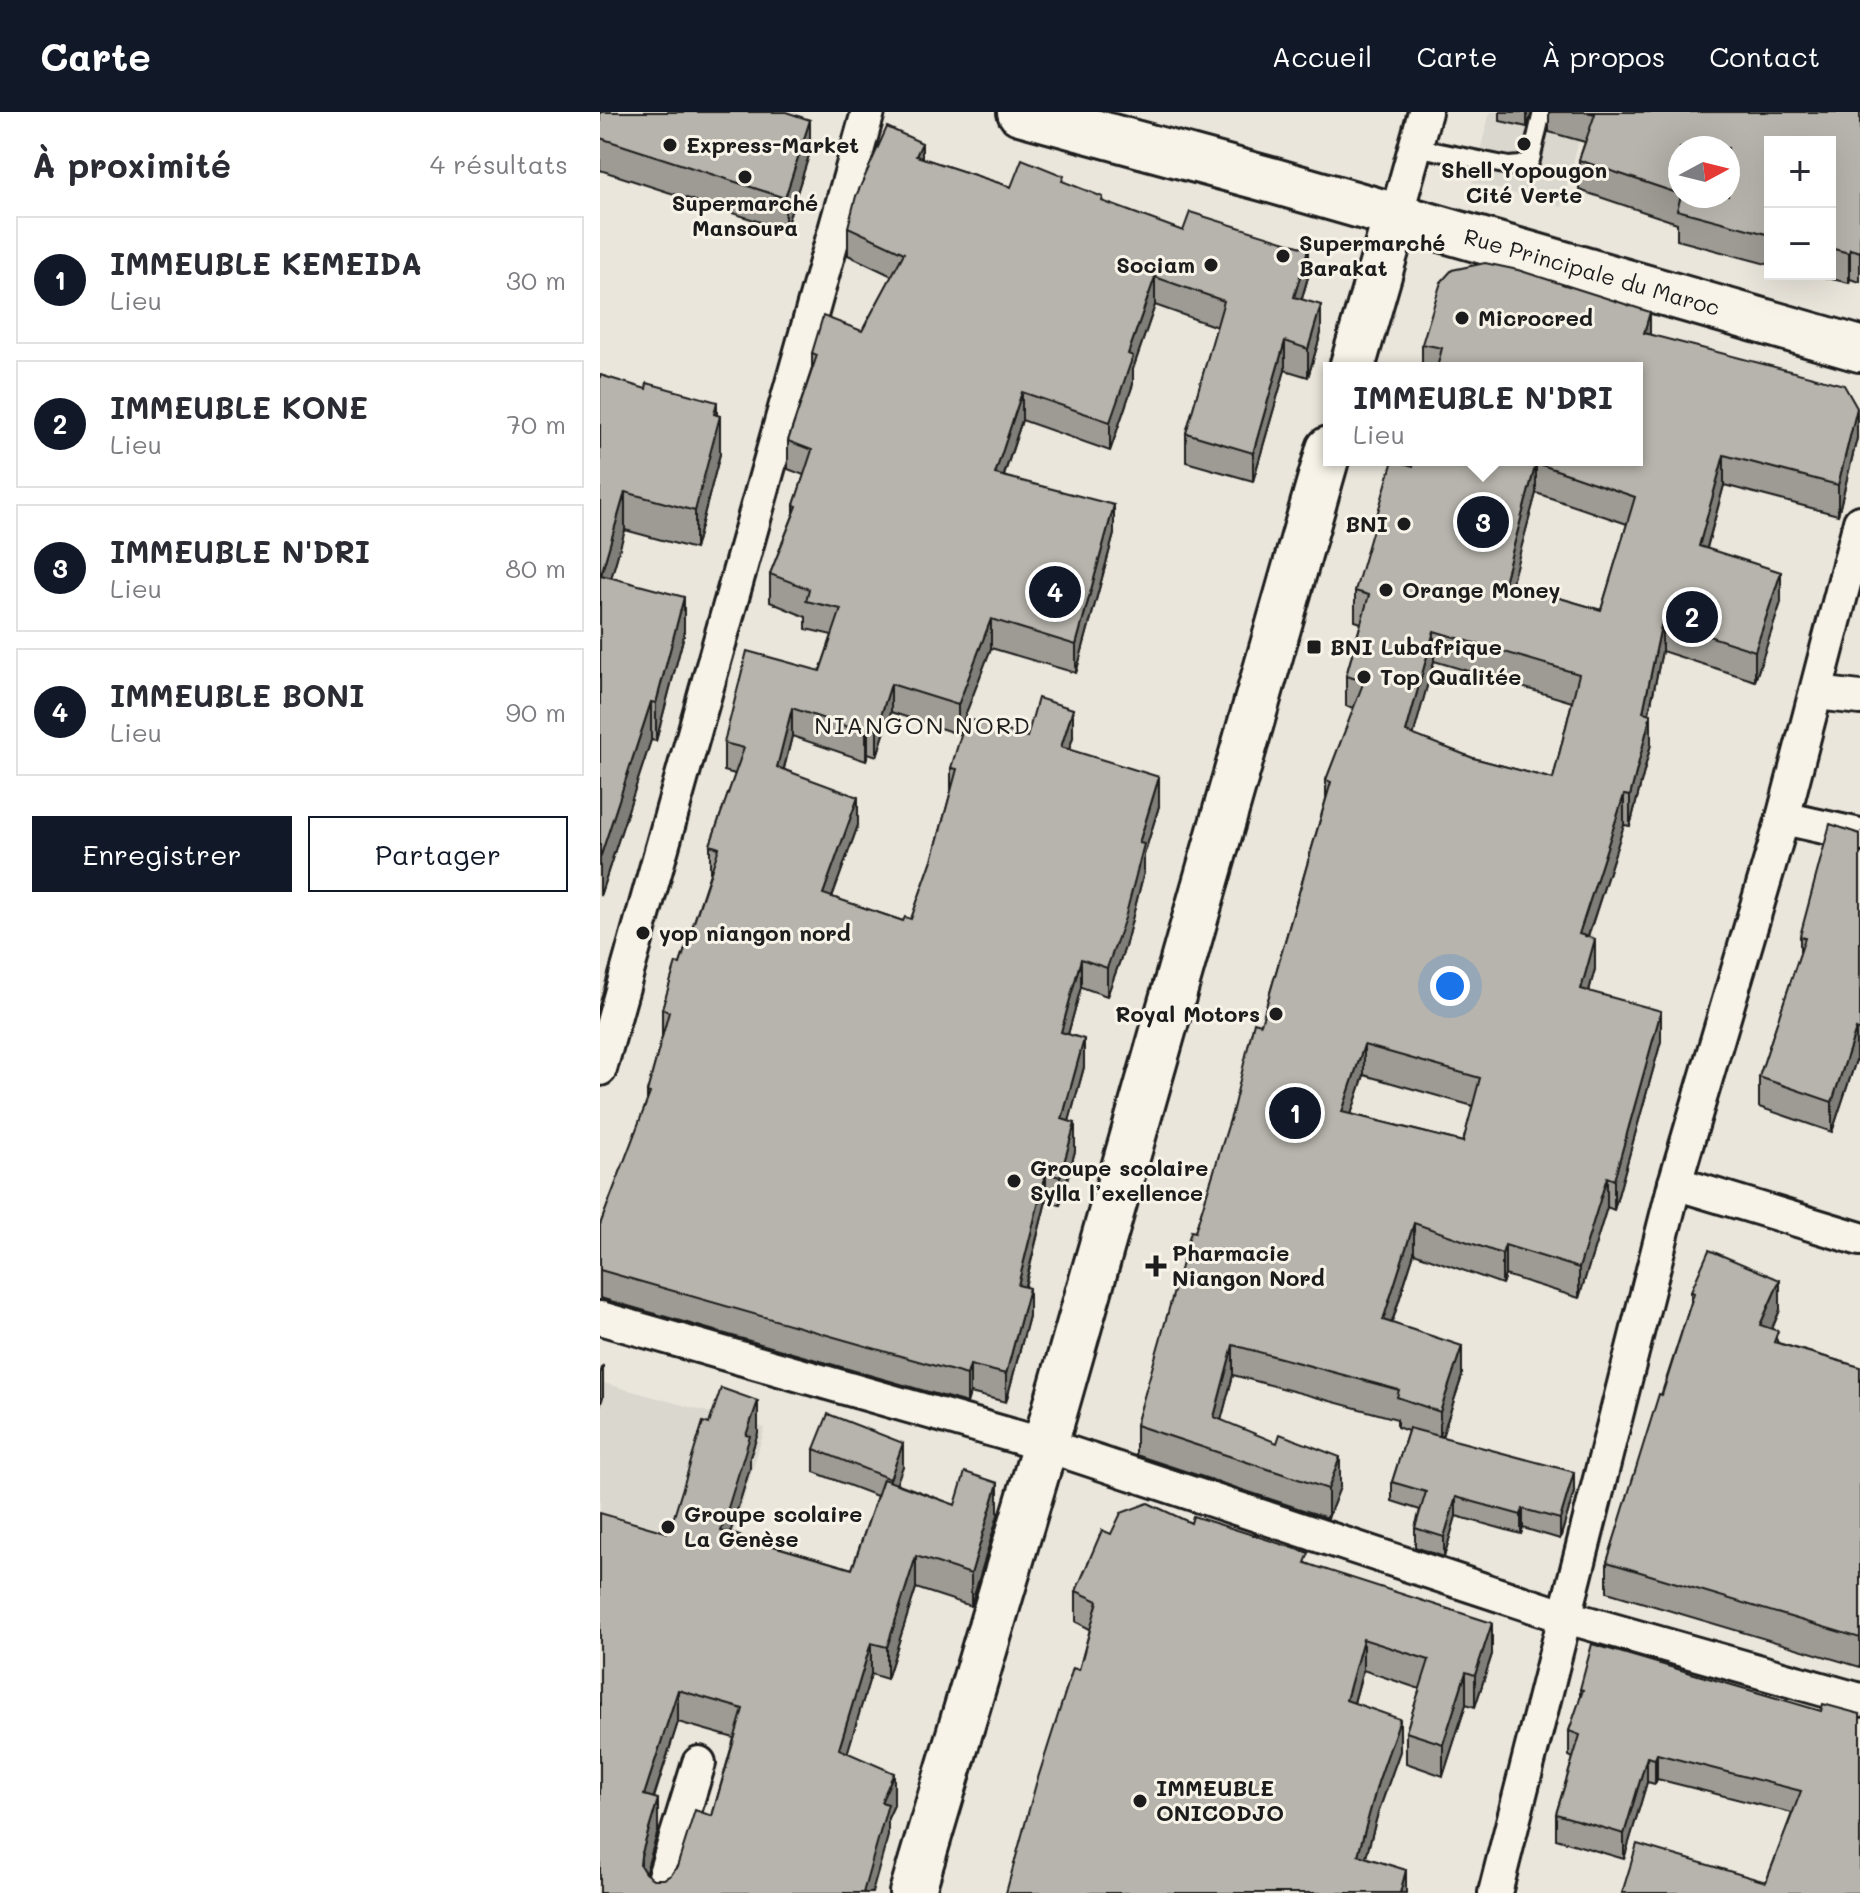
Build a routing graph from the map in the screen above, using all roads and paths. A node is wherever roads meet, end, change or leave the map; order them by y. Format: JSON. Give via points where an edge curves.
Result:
{"nodes":[{"id":1,"x":868,"y":112,"type":"edge"},
{"id":2,"x":1020,"y":112,"type":"edge"},
{"id":3,"x":1425,"y":112,"type":"edge"},
{"id":4,"x":1542,"y":112,"type":"edge"},
{"id":5,"x":1415,"y":147,"type":"junction"},
{"id":6,"x":1396,"y":216,"type":"junction"},
{"id":7,"x":1860,"y":349,"type":"edge"},
{"id":8,"x":1354,"y":362,"type":"edge"},
{"id":9,"x":1324,"y":466,"type":"edge"},
{"id":10,"x":1860,"y":522,"type":"edge"},
{"id":11,"x":1817,"y":693,"type":"junction"},
{"id":12,"x":1860,"y":698,"type":"edge"},
{"id":13,"x":1783,"y":818,"type":"junction"},
{"id":14,"x":1860,"y":835,"type":"edge"},
{"id":15,"x":600,"y":1069,"type":"edge"},
{"id":16,"x":1675,"y":1183,"type":"junction"},
{"id":17,"x":1860,"y":1239,"type":"edge"},
{"id":18,"x":600,"y":1318,"type":"edge"},
{"id":19,"x":1045,"y":1445,"type":"junction"},
{"id":20,"x":1563,"y":1616,"type":"junction"},
{"id":21,"x":1860,"y":1700,"type":"edge"},
{"id":22,"x":699,"y":1763,"type":"dead end"},
{"id":23,"x":659,"y":1893,"type":"edge"},
{"id":24,"x":912,"y":1893,"type":"edge"},
{"id":25,"x":1495,"y":1893,"type":"edge"}],
"edges":[{"from":1,"to":15,"type":"street"},
{"from":2,"to":6,"type":"street","name":"Rue Principale du Maroc"},
{"from":3,"to":5,"type":"street"},
{"from":4,"to":5,"type":"lane","via":[[1531,160],[1521,165]]},
{"from":5,"to":6,"type":"street"},
{"from":6,"to":7,"type":"street","name":"Rue Principale du Maroc"},
{"from":6,"to":8,"type":"street"},
{"from":9,"to":19,"type":"street"},
{"from":10,"to":11,"type":"street"},
{"from":11,"to":12,"type":"street"},
{"from":11,"to":13,"type":"street"},
{"from":13,"to":14,"type":"street"},
{"from":13,"to":16,"type":"street"},
{"from":16,"to":17,"type":"street"},
{"from":16,"to":20,"type":"street"},
{"from":18,"to":19,"type":"street"},
{"from":19,"to":20,"type":"street"},
{"from":19,"to":24,"type":"street"},
{"from":20,"to":21,"type":"street"},
{"from":20,"to":25,"type":"street"},
{"from":22,"to":23,"type":"street"}]}
